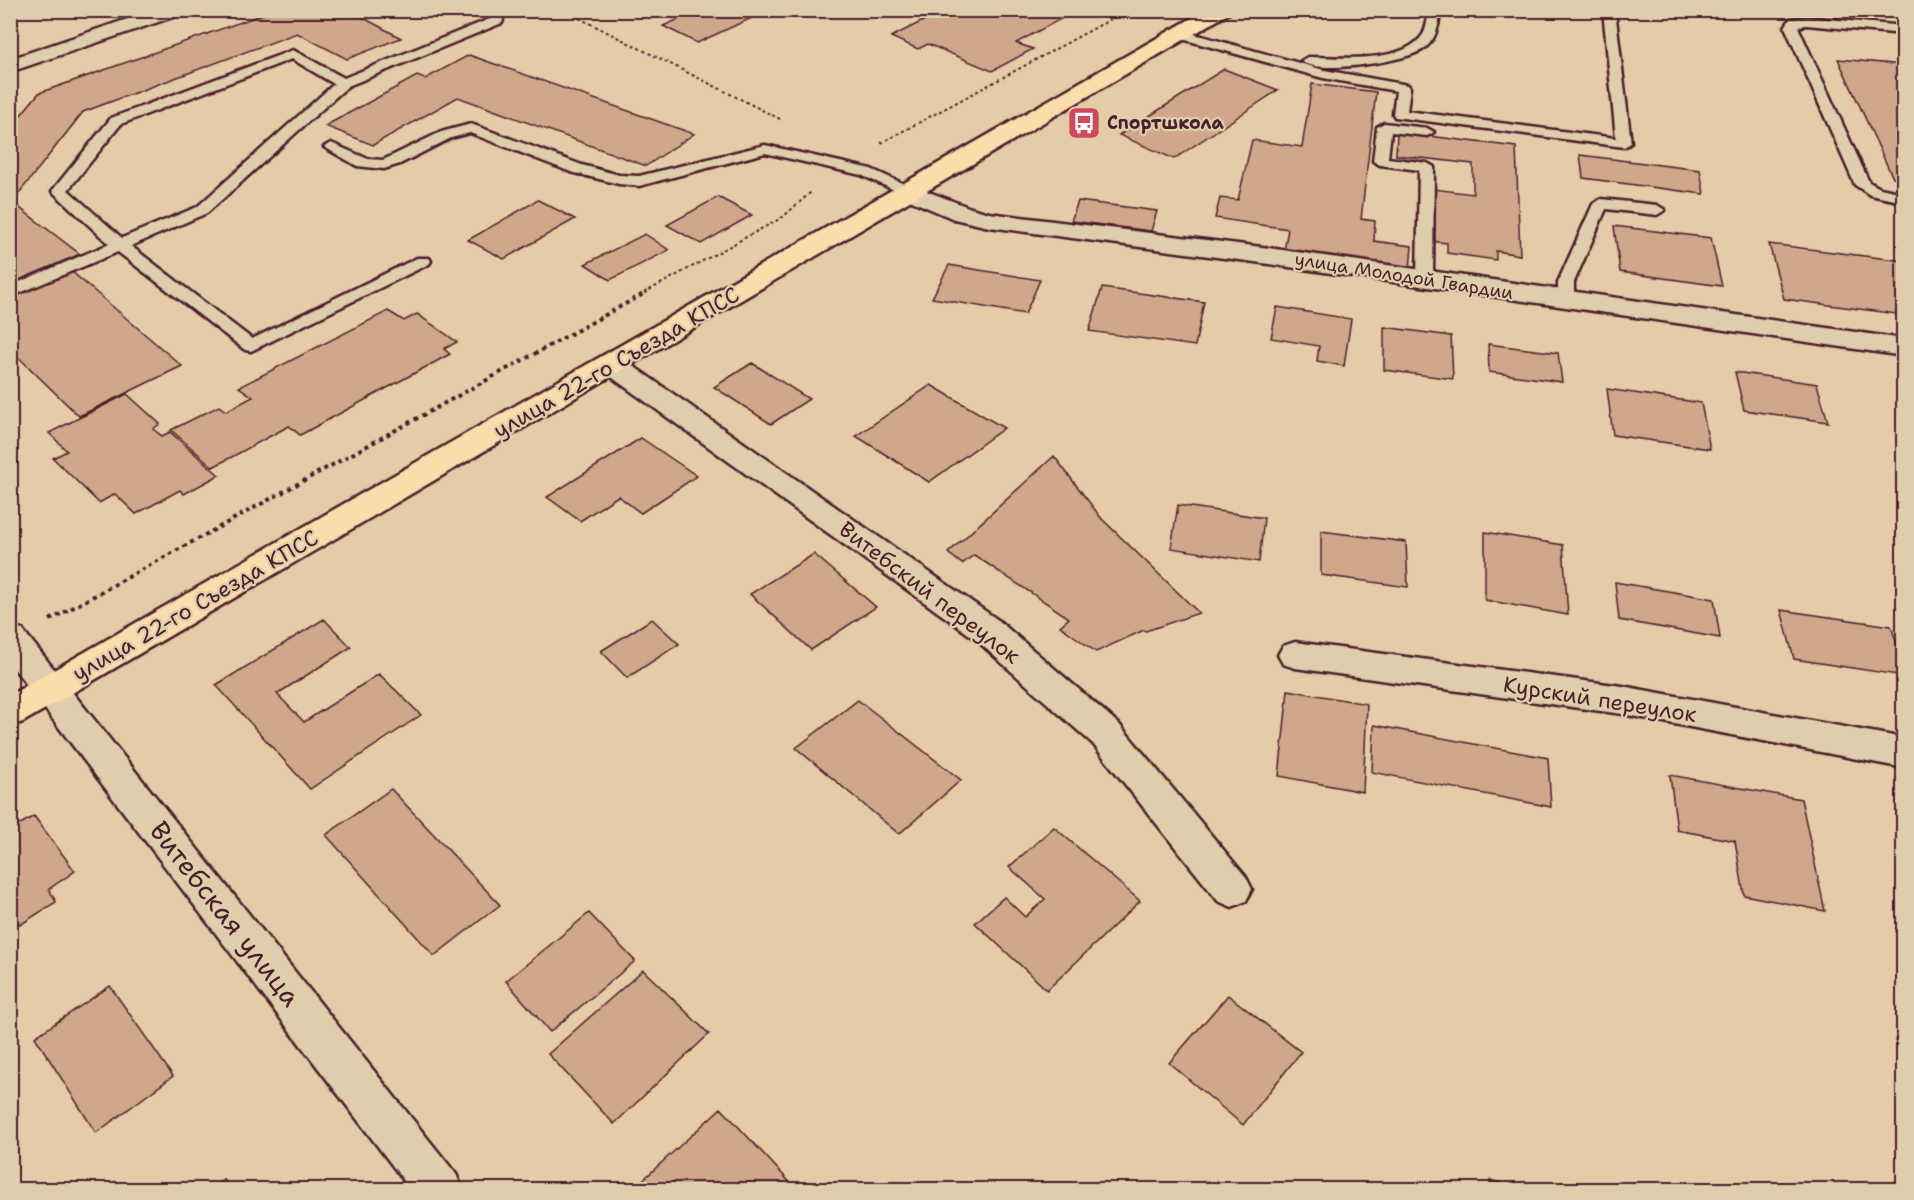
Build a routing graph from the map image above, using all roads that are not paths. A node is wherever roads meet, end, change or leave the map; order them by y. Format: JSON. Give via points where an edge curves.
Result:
{"nodes":[{"id":1,"x":175,"y":10,"type":"edge"},
{"id":2,"x":479,"y":10,"type":"edge"},
{"id":3,"x":1221,"y":10,"type":"edge"},
{"id":4,"x":1435,"y":10,"type":"edge"},
{"id":5,"x":1609,"y":10,"type":"edge"},
{"id":6,"x":1904,"y":30,"type":"edge"},
{"id":7,"x":1180,"y":34,"type":"junction"},
{"id":8,"x":1280,"y":62,"type":"junction"},
{"id":9,"x":10,"y":66,"type":"edge"},
{"id":10,"x":343,"y":83,"type":"junction"},
{"id":11,"x":1438,"y":119,"type":"junction"},
{"id":12,"x":331,"y":147,"type":"dead end"},
{"id":13,"x":908,"y":191,"type":"junction"},
{"id":14,"x":1904,"y":198,"type":"edge"},
{"id":15,"x":1657,"y":210,"type":"dead end"},
{"id":16,"x":121,"y":246,"type":"junction"},
{"id":17,"x":423,"y":261,"type":"dead end"},
{"id":18,"x":1425,"y":279,"type":"junction"},
{"id":19,"x":10,"y":292,"type":"edge"},
{"id":20,"x":1566,"y":300,"type":"junction"},
{"id":21,"x":1904,"y":348,"type":"edge"},
{"id":22,"x":613,"y":365,"type":"junction"},
{"id":23,"x":12,"y":640,"type":"edge"},
{"id":24,"x":1295,"y":655,"type":"dead end"},
{"id":25,"x":50,"y":689,"type":"junction"},
{"id":26,"x":10,"y":712,"type":"edge"},
{"id":27,"x":1904,"y":753,"type":"edge"},
{"id":28,"x":1232,"y":888,"type":"dead end"},
{"id":29,"x":440,"y":1190,"type":"edge"}],
"edges":[{"from":1,"to":9,"type":"street"},
{"from":2,"to":10,"type":"lane","via":[[497,20]]},
{"from":3,"to":7,"type":"main road","name":"улица 22-го Съезда КПСС"},
{"from":4,"to":8,"type":"lane","via":[[1429,36],[1415,50],[1373,60]]},
{"from":5,"to":11,"type":"lane","via":[[1624,143]]},
{"from":6,"to":14,"type":"lane","via":[[1806,21],[1795,22],[1791,27],[1863,185],[1875,192]]},
{"from":7,"to":8,"type":"lane"},
{"from":7,"to":13,"type":"main road","name":"улица 22-го Съезда КПСС"},
{"from":8,"to":11,"type":"lane","via":[[1403,88],[1400,114]]},
{"from":10,"to":16,"type":"lane","via":[[202,210]]},
{"from":10,"to":16,"type":"lane","via":[[293,54],[116,121],[60,191]]},
{"from":11,"to":18,"type":"lane","via":[[1433,133],[1384,127],[1380,161],[1427,167]]},
{"from":12,"to":13,"type":"lane","via":[[373,165],[390,164],[457,129],[471,128],[593,173],[639,182],[765,149],[866,171]]},
{"from":13,"to":18,"type":"street","name":"улица Молодой Гвардии","via":[[963,214],[989,220]]},
{"from":13,"to":22,"type":"main road","name":"улица 22-го Съезда КПСС"},
{"from":15,"to":20,"type":"lane","via":[[1601,204],[1566,282]]},
{"from":16,"to":17,"type":"lane","via":[[251,346]]},
{"from":16,"to":19,"type":"lane"},
{"from":18,"to":20,"type":"street","name":"улица Молодой Гвардии"},
{"from":20,"to":21,"type":"street","name":"улица Молодой Гвардии"},
{"from":22,"to":25,"type":"main road","name":"улица 22-го Съезда КПСС"},
{"from":22,"to":28,"type":"street","name":"Витебский переулок","via":[[986,628],[1106,734]]},
{"from":23,"to":25,"type":"street","name":"Витебская улица"},
{"from":24,"to":27,"type":"street","name":"Курский переулок","via":[[1622,700]]},
{"from":25,"to":26,"type":"main road","name":"улица 22-го Съезда КПСС"},
{"from":25,"to":29,"type":"street","name":"Витебская улица"}]}
